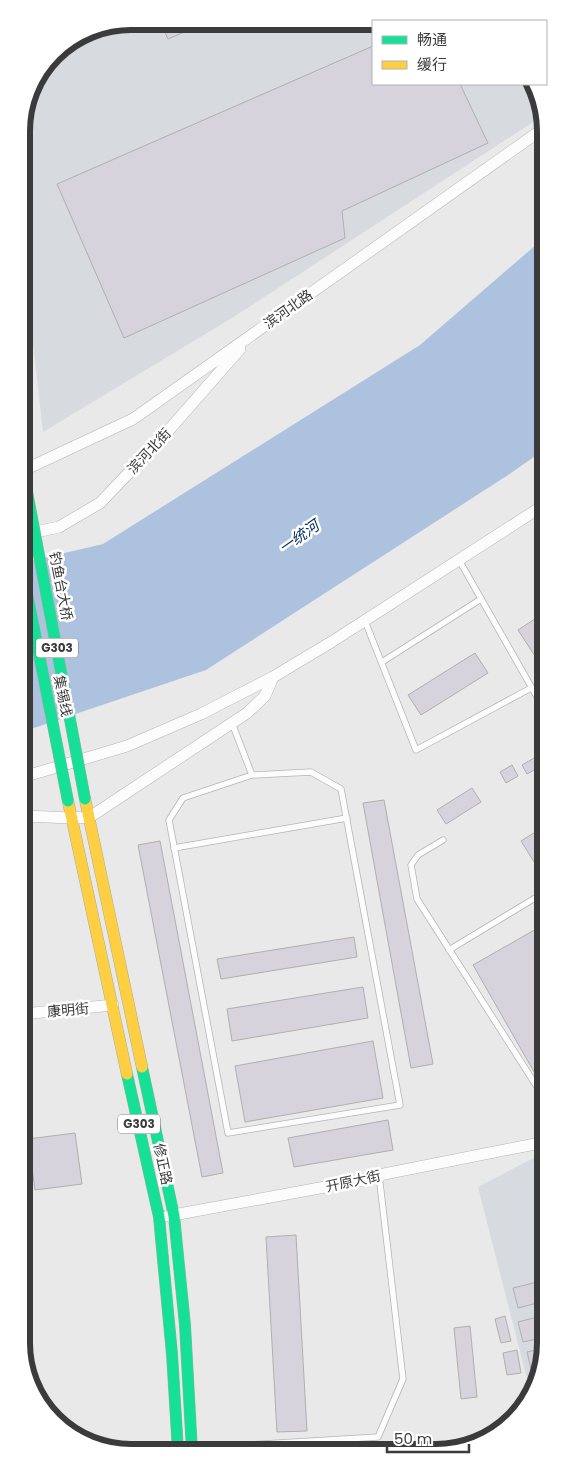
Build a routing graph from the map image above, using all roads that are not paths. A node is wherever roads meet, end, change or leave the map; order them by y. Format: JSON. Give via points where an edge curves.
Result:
{"nodes":[{"id":1,"x":537,"y":133,"type":"edge"},
{"id":2,"x":253,"y":334,"type":"junction"},
{"id":3,"x":30,"y":465,"type":"edge"},
{"id":4,"x":30,"y":507,"type":"edge"},
{"id":5,"x":537,"y":510,"type":"edge"},
{"id":6,"x":30,"y":533,"type":"edge"},
{"id":7,"x":459,"y":560,"type":"junction"},
{"id":8,"x":481,"y":599,"type":"junction"},
{"id":9,"x":30,"y":609,"type":"edge"},
{"id":10,"x":365,"y":620,"type":"junction"},
{"id":11,"x":382,"y":662,"type":"junction"},
{"id":12,"x":272,"y":677,"type":"junction"},
{"id":13,"x":531,"y":688,"type":"junction"},
{"id":14,"x":537,"y":695,"type":"edge"},
{"id":15,"x":232,"y":723,"type":"junction"},
{"id":16,"x":30,"y":775,"type":"edge"},
{"id":17,"x":252,"y":775,"type":"junction"},
{"id":18,"x":68,"y":801,"type":"joint"},
{"id":19,"x":30,"y":816,"type":"edge"},
{"id":20,"x":90,"y":817,"type":"junction"},
{"id":21,"x":347,"y":818,"type":"junction"},
{"id":22,"x":72,"y":820,"type":"junction"},
{"id":23,"x":443,"y":840,"type":"dead end"},
{"id":24,"x":174,"y":848,"type":"junction"},
{"id":25,"x":537,"y":897,"type":"edge"},
{"id":26,"x":449,"y":950,"type":"junction"},
{"id":27,"x":113,"y":1005,"type":"junction"},
{"id":28,"x":30,"y":1013,"type":"edge"},
{"id":29,"x":537,"y":1087,"type":"edge"},
{"id":30,"x":537,"y":1143,"type":"edge"},
{"id":31,"x":379,"y":1176,"type":"junction"},
{"id":32,"x":174,"y":1216,"type":"junction"},
{"id":33,"x":159,"y":1217,"type":"junction"},
{"id":34,"x":178,"y":1444,"type":"edge"},
{"id":35,"x":192,"y":1444,"type":"edge"},
{"id":36,"x":278,"y":1444,"type":"edge"}],
"edges":[{"from":1,"to":2,"type":"street","name":"滨河北路"},
{"from":2,"to":3,"type":"street","name":"滨河北路","via":[[133,419]]},
{"from":2,"to":6,"type":"street","name":"滨河北街","via":[[100,503],[59,526]]},
{"from":4,"to":20,"type":"highway","name":"钓鱼台大桥","number":"G303","bridge":true},
{"from":5,"to":7,"type":"street"},
{"from":7,"to":8,"type":"lane"},
{"from":7,"to":10,"type":"street"},
{"from":8,"to":11,"type":"lane"},
{"from":8,"to":13,"type":"lane"},
{"from":9,"to":18,"type":"highway","name":"集锡线","number":"G303","bridge":true},
{"from":10,"to":11,"type":"lane"},
{"from":10,"to":12,"type":"street"},
{"from":11,"to":13,"type":"lane","via":[[416,750]]},
{"from":12,"to":15,"type":"street","via":[[265,696]]},
{"from":12,"to":16,"type":"street","via":[[201,714],[127,746]]},
{"from":13,"to":14,"type":"lane"},
{"from":15,"to":17,"type":"lane"},
{"from":15,"to":20,"type":"street"},
{"from":17,"to":21,"type":"lane","via":[[311,772],[341,789]]},
{"from":17,"to":24,"type":"lane","via":[[183,798],[169,820]]},
{"from":18,"to":22,"type":"highway","name":"修正路","number":"G303"},
{"from":19,"to":22,"type":"street"},
{"from":20,"to":22,"type":"street"},
{"from":20,"to":32,"type":"highway","name":"修正路","number":"G303"},
{"from":21,"to":24,"type":"lane"},
{"from":21,"to":24,"type":"lane","via":[[400,1105],[228,1133]]},
{"from":22,"to":27,"type":"highway","name":"修正路","number":"G303"},
{"from":23,"to":26,"type":"lane","via":[[418,855],[411,865],[417,899]]},
{"from":25,"to":26,"type":"lane"},
{"from":26,"to":29,"type":"lane"},
{"from":27,"to":28,"type":"street","name":"康明街"},
{"from":27,"to":33,"type":"highway","name":"修正路","number":"G303"},
{"from":30,"to":31,"type":"street","name":"开原大街"},
{"from":31,"to":32,"type":"street","name":"开原大街"},
{"from":31,"to":36,"type":"lane","via":[[404,1378],[378,1437]]},
{"from":32,"to":33,"type":"street","name":"开原大街"},
{"from":32,"to":35,"type":"highway","name":"修正路","number":"G303","via":[[185,1325]]},
{"from":33,"to":34,"type":"highway","name":"修正路","number":"G303"}]}
